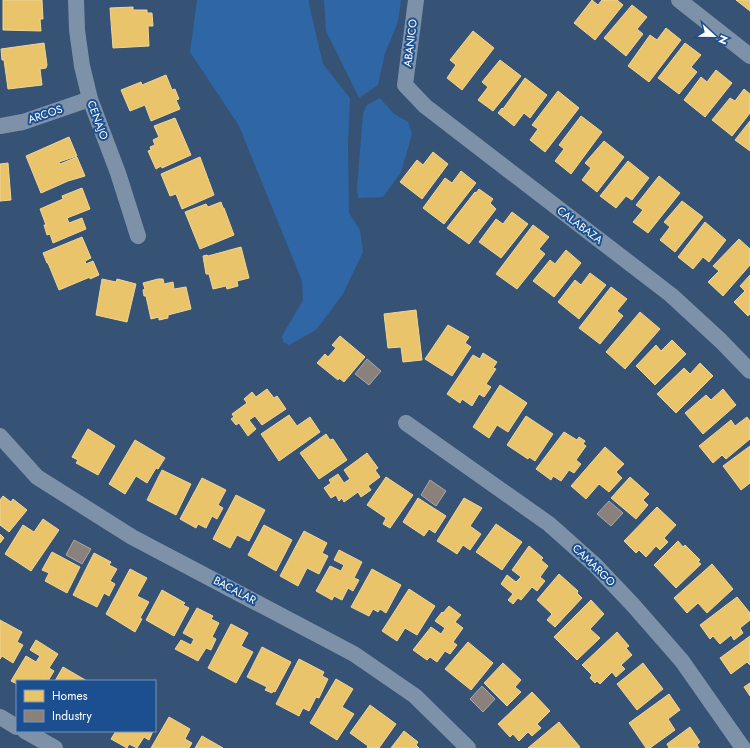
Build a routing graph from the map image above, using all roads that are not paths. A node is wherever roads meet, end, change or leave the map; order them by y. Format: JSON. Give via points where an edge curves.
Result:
{"nodes":[{"id":1,"x":76,"y":0,"type":"edge"},
{"id":2,"x":416,"y":0,"type":"edge"},
{"id":3,"x":679,"y":0,"type":"edge"},
{"id":4,"x":750,"y":56,"type":"edge"},
{"id":5,"x":405,"y":85,"type":"joint"},
{"id":6,"x":90,"y":99,"type":"junction"},
{"id":7,"x":0,"y":126,"type":"edge"},
{"id":8,"x":138,"y":236,"type":"dead end"},
{"id":9,"x":750,"y":371,"type":"edge"},
{"id":10,"x":406,"y":423,"type":"dead end"},
{"id":11,"x":0,"y":436,"type":"edge"},
{"id":12,"x":0,"y":717,"type":"edge"},
{"id":13,"x":16,"y":726,"type":"edge"},
{"id":14,"x":27,"y":732,"type":"edge"},
{"id":15,"x":55,"y":748,"type":"edge"},
{"id":16,"x":468,"y":748,"type":"edge"},
{"id":17,"x":743,"y":748,"type":"edge"}],
"edges":[{"from":1,"to":6,"type":"street","name":"CENAJO","via":[[82,66]]},
{"from":2,"to":5,"type":"street","name":"ABANICO"},
{"from":3,"to":4,"type":"street"},
{"from":5,"to":9,"type":"street","name":"CALABAZA","via":[[425,106],[671,295]]},
{"from":6,"to":7,"type":"street","name":"ARCOS","via":[[23,122]]},
{"from":6,"to":8,"type":"street","name":"CENAJO"},
{"from":10,"to":17,"type":"street","name":"CAMARGO","via":[[549,524],[595,565],[682,662]]},
{"from":11,"to":16,"type":"street","name":"BACALAR","via":[[37,477],[132,537],[354,654],[415,696]]},
{"from":12,"to":13,"type":"street"},
{"from":14,"to":15,"type":"street"}]}
